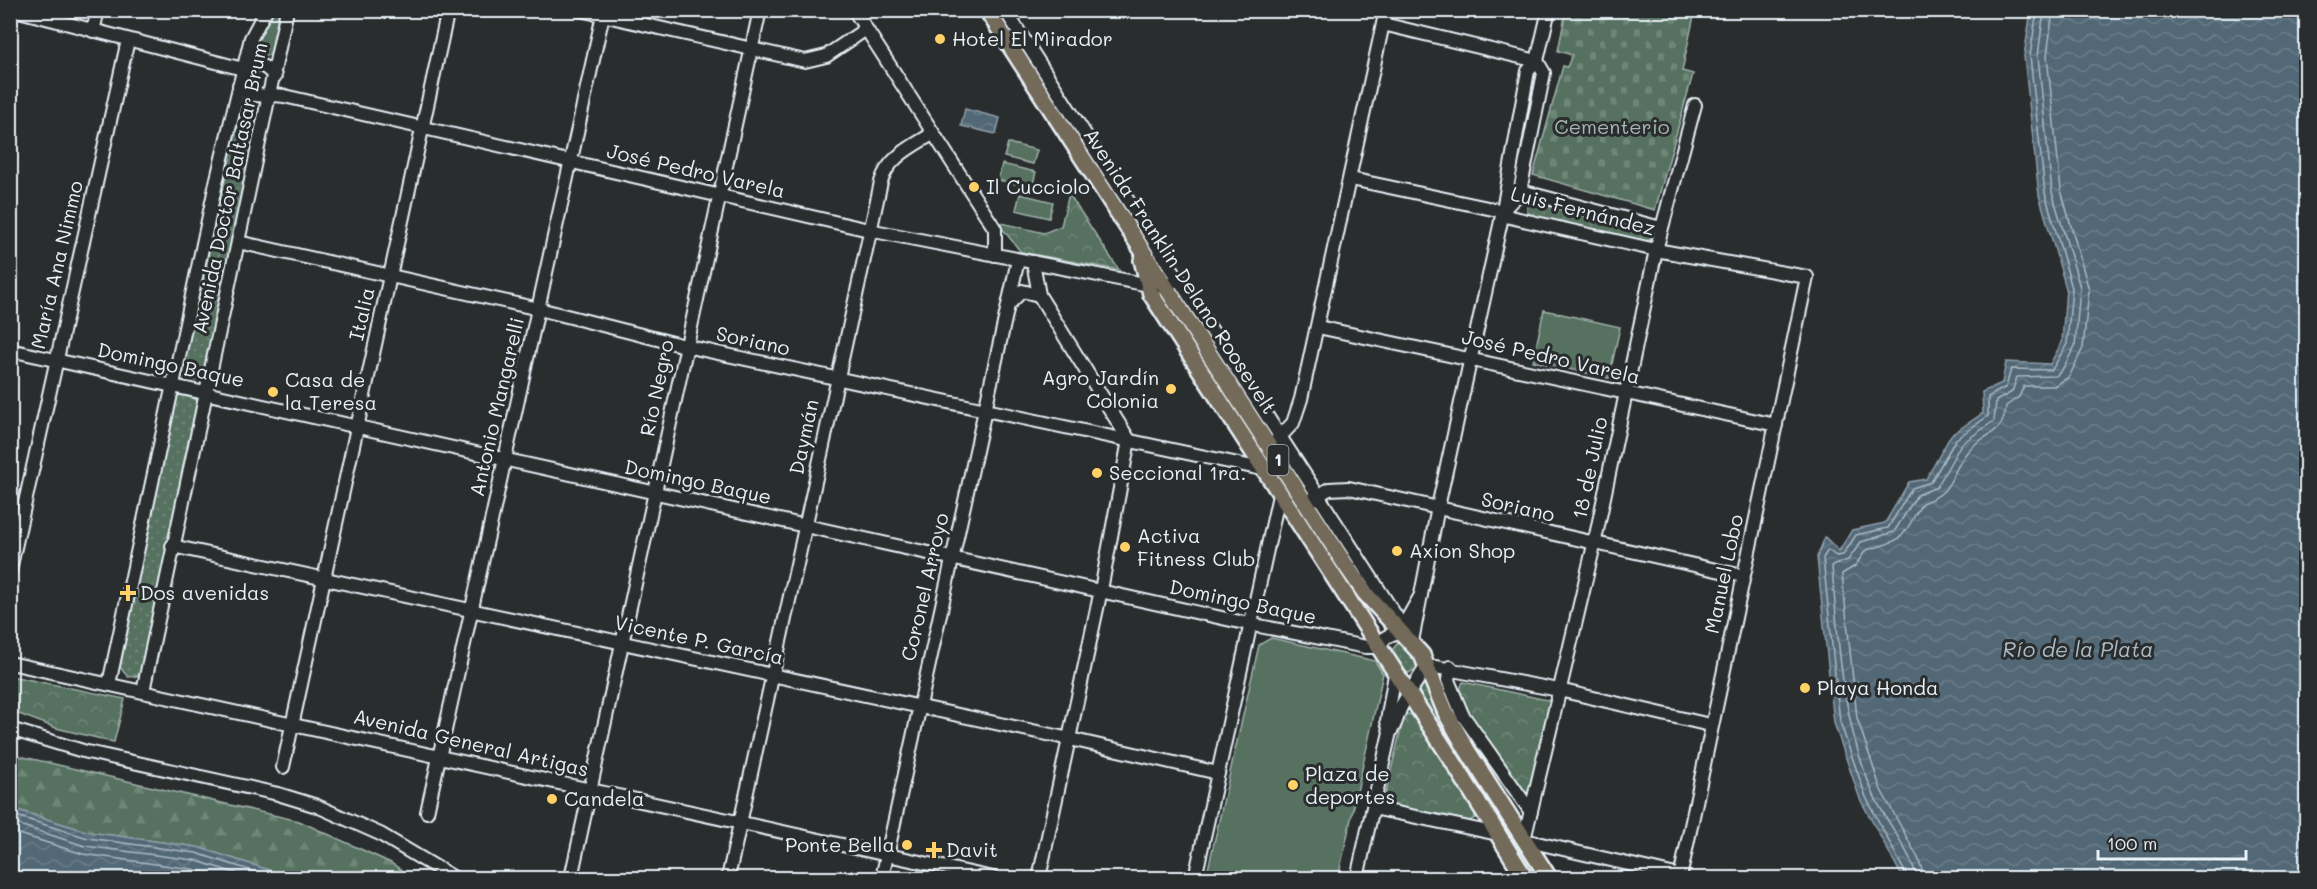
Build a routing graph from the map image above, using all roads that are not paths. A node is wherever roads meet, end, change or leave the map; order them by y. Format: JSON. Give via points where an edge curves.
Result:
{"nodes":[{"id":1,"x":14,"y":10,"type":"edge"},
{"id":2,"x":98,"y":10,"type":"edge"},
{"id":3,"x":266,"y":10,"type":"edge"},
{"id":4,"x":287,"y":10,"type":"edge"},
{"id":5,"x":448,"y":10,"type":"edge"},
{"id":6,"x":580,"y":10,"type":"edge"},
{"id":7,"x":760,"y":10,"type":"edge"},
{"id":8,"x":854,"y":10,"type":"edge"},
{"id":9,"x":987,"y":10,"type":"edge"},
{"id":10,"x":1005,"y":10,"type":"edge"},
{"id":11,"x":1386,"y":10,"type":"edge"},
{"id":12,"x":1549,"y":10,"type":"edge"},
{"id":13,"x":604,"y":13,"type":"edge"},
{"id":14,"x":10,"y":17,"type":"edge"},
{"id":15,"x":1383,"y":24,"type":"junction"},
{"id":16,"x":866,"y":29,"type":"junction"},
{"id":17,"x":93,"y":31,"type":"junction"},
{"id":18,"x":128,"y":40,"type":"junction"},
{"id":19,"x":751,"y":49,"type":"junction"},
{"id":20,"x":1537,"y":61,"type":"junction"},
{"id":21,"x":243,"y":69,"type":"junction"},
{"id":22,"x":275,"y":75,"type":"junction"},
{"id":23,"x":239,"y":85,"type":"junction"},
{"id":24,"x":271,"y":94,"type":"junction"},
{"id":25,"x":1695,"y":105,"type":"dead end"},
{"id":26,"x":423,"y":128,"type":"junction"},
{"id":27,"x":932,"y":134,"type":"junction"},
{"id":28,"x":571,"y":164,"type":"junction"},
{"id":29,"x":1351,"y":179,"type":"junction"},
{"id":30,"x":1521,"y":191,"type":"junction"},
{"id":31,"x":719,"y":196,"type":"junction"},
{"id":32,"x":1504,"y":216,"type":"junction"},
{"id":33,"x":1661,"y":228,"type":"junction"},
{"id":34,"x":869,"y":230,"type":"junction"},
{"id":35,"x":238,"y":242,"type":"junction"},
{"id":36,"x":1656,"y":250,"type":"junction"},
{"id":37,"x":995,"y":255,"type":"junction"},
{"id":38,"x":1018,"y":260,"type":"junction"},
{"id":39,"x":1033,"y":262,"type":"junction"},
{"id":40,"x":390,"y":276,"type":"junction"},
{"id":41,"x":1807,"y":277,"type":"joint"},
{"id":42,"x":1161,"y":286,"type":"junction"},
{"id":43,"x":1039,"y":295,"type":"junction"},
{"id":44,"x":1009,"y":304,"type":"junction"},
{"id":45,"x":539,"y":309,"type":"junction"},
{"id":46,"x":1318,"y":327,"type":"junction"},
{"id":47,"x":685,"y":346,"type":"junction"},
{"id":48,"x":10,"y":350,"type":"edge"},
{"id":49,"x":1471,"y":359,"type":"junction"},
{"id":50,"x":56,"y":360,"type":"junction"},
{"id":51,"x":836,"y":379,"type":"junction"},
{"id":52,"x":174,"y":384,"type":"junction"},
{"id":53,"x":206,"y":392,"type":"junction"},
{"id":54,"x":1626,"y":395,"type":"junction"},
{"id":55,"x":985,"y":411,"type":"junction"},
{"id":56,"x":356,"y":425,"type":"junction"},
{"id":57,"x":1776,"y":425,"type":"junction"},
{"id":58,"x":1129,"y":440,"type":"junction"},
{"id":59,"x":1272,"y":442,"type":"junction"},
{"id":60,"x":1250,"y":450,"type":"junction"},
{"id":61,"x":506,"y":460,"type":"junction"},
{"id":62,"x":1262,"y":468,"type":"junction"},
{"id":63,"x":655,"y":493,"type":"junction"},
{"id":64,"x":1279,"y":495,"type":"junction"},
{"id":65,"x":1311,"y":499,"type":"junction"},
{"id":66,"x":1438,"y":507,"type":"junction"},
{"id":67,"x":1291,"y":513,"type":"junction"},
{"id":68,"x":804,"y":525,"type":"junction"},
{"id":69,"x":1594,"y":544,"type":"junction"},
{"id":70,"x":172,"y":546,"type":"junction"},
{"id":71,"x":951,"y":557,"type":"junction"},
{"id":72,"x":10,"y":570,"type":"edge"},
{"id":73,"x":1743,"y":576,"type":"junction"},
{"id":74,"x":325,"y":579,"type":"junction"},
{"id":75,"x":1101,"y":590,"type":"junction"},
{"id":76,"x":472,"y":611,"type":"junction"},
{"id":77,"x":1249,"y":624,"type":"junction"},
{"id":78,"x":1405,"y":633,"type":"junction"},
{"id":79,"x":624,"y":644,"type":"junction"},
{"id":80,"x":1378,"y":647,"type":"junction"},
{"id":81,"x":10,"y":663,"type":"edge"},
{"id":82,"x":1426,"y":667,"type":"junction"},
{"id":83,"x":1450,"y":667,"type":"junction"},
{"id":84,"x":1395,"y":674,"type":"junction"},
{"id":85,"x":772,"y":676,"type":"junction"},
{"id":86,"x":109,"y":684,"type":"junction"},
{"id":87,"x":143,"y":690,"type":"junction"},
{"id":88,"x":1559,"y":690,"type":"junction"},
{"id":89,"x":1408,"y":694,"type":"junction"},
{"id":90,"x":918,"y":708,"type":"junction"},
{"id":91,"x":293,"y":723,"type":"junction"},
{"id":92,"x":1710,"y":725,"type":"junction"},
{"id":93,"x":10,"y":729,"type":"edge"},
{"id":94,"x":1389,"y":732,"type":"junction"},
{"id":95,"x":1070,"y":738,"type":"junction"},
{"id":96,"x":439,"y":756,"type":"junction"},
{"id":97,"x":283,"y":767,"type":"dead end"},
{"id":98,"x":1218,"y":773,"type":"junction"},
{"id":99,"x":592,"y":790,"type":"junction"},
{"id":100,"x":1373,"y":808,"type":"junction"},
{"id":101,"x":427,"y":812,"type":"dead end"},
{"id":102,"x":1531,"y":812,"type":"junction"},
{"id":103,"x":740,"y":823,"type":"junction"},
{"id":104,"x":1498,"y":834,"type":"junction"},
{"id":105,"x":1524,"y":840,"type":"junction"},
{"id":106,"x":1508,"y":851,"type":"junction"},
{"id":107,"x":887,"y":856,"type":"junction"},
{"id":108,"x":1680,"y":877,"type":"edge"},
{"id":109,"x":1548,"y":878,"type":"edge"},
{"id":110,"x":454,"y":879,"type":"edge"},
{"id":111,"x":571,"y":879,"type":"edge"},
{"id":112,"x":728,"y":879,"type":"edge"},
{"id":113,"x":882,"y":879,"type":"edge"},
{"id":114,"x":993,"y":879,"type":"edge"},
{"id":115,"x":1039,"y":879,"type":"edge"},
{"id":116,"x":1195,"y":879,"type":"edge"},
{"id":117,"x":1357,"y":879,"type":"edge"},
{"id":118,"x":1525,"y":879,"type":"edge"}],
"edges":[{"from":1,"to":14,"type":"street"},
{"from":1,"to":17,"type":"street"},
{"from":2,"to":17,"type":"street"},
{"from":3,"to":21,"type":"street","name":"Avenida Doctor Baltasar Brum","via":[[250,38]]},
{"from":4,"to":22,"type":"street","name":"Avenida Doctor Baltasar Brum"},
{"from":5,"to":26,"type":"street","name":"Italia"},
{"from":6,"to":13,"type":"street"},
{"from":7,"to":19,"type":"street","name":"Río Negro"},
{"from":8,"to":16,"type":"street"},
{"from":9,"to":42,"type":"main road","name":"Avenida Franklin Delano Roosevelt","number":"1"},
{"from":10,"to":42,"type":"street"},
{"from":11,"to":15,"type":"street"},
{"from":12,"to":20,"type":"street"},
{"from":13,"to":19,"type":"street"},
{"from":13,"to":28,"type":"street","name":"Antonio Mangarelli"},
{"from":15,"to":20,"type":"street"},
{"from":15,"to":29,"type":"street"},
{"from":16,"to":19,"type":"street","via":[[812,61]]},
{"from":16,"to":27,"type":"street"},
{"from":17,"to":18,"type":"street"},
{"from":18,"to":21,"type":"street"},
{"from":18,"to":50,"type":"street","name":"María Ana Nimmo"},
{"from":19,"to":31,"type":"street","name":"Río Negro"},
{"from":20,"to":30,"type":"street","via":[[1544,73]]},
{"from":20,"to":32,"type":"street","via":[[1528,72]]},
{"from":21,"to":22,"type":"street","via":[[260,64]]},
{"from":21,"to":23,"type":"street","name":"Avenida Doctor Baltasar Brum"},
{"from":22,"to":24,"type":"street","name":"Avenida Doctor Baltasar Brum"},
{"from":23,"to":24,"type":"street","name":"José Pedro Varela","via":[[248,94]]},
{"from":23,"to":52,"type":"street","name":"Avenida Doctor Baltasar Brum"},
{"from":24,"to":26,"type":"street","name":"José Pedro Varela"},
{"from":24,"to":35,"type":"street","name":"Avenida Doctor Baltasar Brum"},
{"from":25,"to":33,"type":"street","name":"18 de Julio"},
{"from":26,"to":28,"type":"street","name":"José Pedro Varela"},
{"from":26,"to":40,"type":"street","name":"Italia"},
{"from":27,"to":34,"type":"street","name":"Daymán","via":[[886,167]]},
{"from":27,"to":37,"type":"street","via":[[995,229]]},
{"from":28,"to":31,"type":"street","name":"José Pedro Varela"},
{"from":28,"to":45,"type":"street","name":"Antonio Mangarelli"},
{"from":29,"to":32,"type":"street","name":"Luis Fernández"},
{"from":29,"to":46,"type":"street"},
{"from":30,"to":32,"type":"street"},
{"from":30,"to":33,"type":"street"},
{"from":31,"to":34,"type":"street","name":"José Pedro Varela"},
{"from":31,"to":47,"type":"street","name":"Río Negro"},
{"from":32,"to":36,"type":"street","name":"Luis Fernández"},
{"from":32,"to":49,"type":"street"},
{"from":33,"to":36,"type":"street","name":"18 de Julio"},
{"from":34,"to":37,"type":"street","name":"José Pedro Varela"},
{"from":34,"to":51,"type":"street","name":"Daymán"},
{"from":35,"to":40,"type":"street","name":"Soriano"},
{"from":35,"to":53,"type":"street","name":"Avenida Doctor Baltasar Brum"},
{"from":36,"to":41,"type":"street","name":"Luis Fernández"},
{"from":36,"to":54,"type":"street","name":"18 de Julio"},
{"from":37,"to":38,"type":"street","name":"José Pedro Varela"},
{"from":38,"to":39,"type":"street","name":"José Pedro Varela"},
{"from":38,"to":44,"type":"street","name":"Coronel Arroyo"},
{"from":39,"to":42,"type":"street","name":"José Pedro Varela"},
{"from":39,"to":43,"type":"street"},
{"from":40,"to":45,"type":"street","name":"Soriano"},
{"from":40,"to":56,"type":"street","name":"Italia"},
{"from":41,"to":57,"type":"street","name":"Manuel Lobo"},
{"from":42,"to":59,"type":"main road","name":"Avenida Franklin Delano Roosevelt","number":"1"},
{"from":42,"to":60,"type":"main road","name":"Avenida Franklin Delano Roosevelt","number":"1"},
{"from":43,"to":44,"type":"street","via":[[1022,291]]},
{"from":43,"to":58,"type":"street"},
{"from":44,"to":55,"type":"street","name":"Coronel Arroyo"},
{"from":45,"to":47,"type":"street","name":"Soriano"},
{"from":45,"to":61,"type":"street","name":"Antonio Mangarelli"},
{"from":46,"to":49,"type":"street","name":"José Pedro Varela"},
{"from":46,"to":59,"type":"street","via":[[1295,417]]},
{"from":47,"to":51,"type":"street","name":"Soriano"},
{"from":47,"to":63,"type":"street","name":"Río Negro"},
{"from":48,"to":50,"type":"street","name":"Domingo Baque"},
{"from":49,"to":54,"type":"street","name":"José Pedro Varela"},
{"from":49,"to":66,"type":"street"},
{"from":50,"to":52,"type":"street","name":"Domingo Baque"},
{"from":50,"to":72,"type":"street","name":"María Ana Nimmo"},
{"from":51,"to":55,"type":"street","name":"Soriano"},
{"from":51,"to":68,"type":"street","name":"Daymán"},
{"from":52,"to":53,"type":"street","name":"Domingo Baque"},
{"from":52,"to":86,"type":"street","name":"Avenida Doctor Baltasar Brum"},
{"from":53,"to":56,"type":"street","name":"Domingo Baque"},
{"from":53,"to":70,"type":"street","name":"Avenida Doctor Baltasar Brum"},
{"from":54,"to":57,"type":"street","name":"José Pedro Varela"},
{"from":54,"to":69,"type":"street","name":"18 de Julio"},
{"from":55,"to":58,"type":"street","name":"Soriano"},
{"from":55,"to":71,"type":"street","name":"Coronel Arroyo"},
{"from":56,"to":61,"type":"street","name":"Domingo Baque"},
{"from":56,"to":74,"type":"street","name":"Italia"},
{"from":57,"to":73,"type":"street","name":"Manuel Lobo"},
{"from":58,"to":62,"type":"street","name":"Soriano"},
{"from":58,"to":75,"type":"street"},
{"from":59,"to":60,"type":"street"},
{"from":59,"to":65,"type":"main road","name":"Avenida Franklin Delano Roosevelt","number":"1"},
{"from":60,"to":62,"type":"main road","name":"Avenida Franklin Delano Roosevelt","number":"1"},
{"from":61,"to":63,"type":"street","name":"Domingo Baque"},
{"from":61,"to":76,"type":"street","name":"Antonio Mangarelli"},
{"from":62,"to":64,"type":"main road","name":"Avenida Franklin Delano Roosevelt","number":"1"},
{"from":63,"to":68,"type":"street","name":"Domingo Baque"},
{"from":63,"to":79,"type":"street","name":"Río Negro"},
{"from":64,"to":67,"type":"main road","name":"Avenida Franklin Delano Roosevelt","number":"1"},
{"from":64,"to":77,"type":"street"},
{"from":65,"to":66,"type":"street","name":"Soriano","via":[[1340,487]]},
{"from":65,"to":67,"type":"street","name":"Soriano"},
{"from":65,"to":78,"type":"main road","name":"Avenida Franklin Delano Roosevelt","number":"1","via":[[1365,593]]},
{"from":66,"to":69,"type":"street","name":"Soriano"},
{"from":66,"to":78,"type":"street","via":[[1421,595]]},
{"from":67,"to":80,"type":"main road","name":"Avenida Franklin Delano Roosevelt","number":"1"},
{"from":68,"to":71,"type":"street","name":"Domingo Baque"},
{"from":68,"to":85,"type":"street","name":"Daymán"},
{"from":69,"to":73,"type":"street","name":"Soriano"},
{"from":69,"to":88,"type":"street","name":"18 de Julio"},
{"from":70,"to":74,"type":"street","name":"Vicente P. García"},
{"from":70,"to":87,"type":"street","name":"Avenida Doctor Baltasar Brum"},
{"from":71,"to":75,"type":"street","name":"Domingo Baque"},
{"from":71,"to":90,"type":"street","name":"Coronel Arroyo"},
{"from":73,"to":92,"type":"street","name":"Manuel Lobo"},
{"from":74,"to":76,"type":"street","name":"Vicente P. García"},
{"from":74,"to":91,"type":"street","name":"Italia"},
{"from":75,"to":77,"type":"street","name":"Domingo Baque"},
{"from":75,"to":95,"type":"street"},
{"from":76,"to":79,"type":"street","name":"Vicente P. García"},
{"from":76,"to":96,"type":"street","name":"Antonio Mangarelli"},
{"from":77,"to":80,"type":"street","name":"Domingo Baque"},
{"from":77,"to":98,"type":"street"},
{"from":78,"to":80,"type":"street","via":[[1386,637]]},
{"from":78,"to":82,"type":"main road","name":"Avenida Franklin Delano Roosevelt","number":"1"},
{"from":79,"to":85,"type":"street","name":"Vicente P. García"},
{"from":79,"to":99,"type":"street","name":"Río Negro"},
{"from":80,"to":84,"type":"main road","name":"Avenida Franklin Delano Roosevelt","number":"1"},
{"from":81,"to":86,"type":"street","name":"Avenida General Artigas"},
{"from":82,"to":83,"type":"street"},
{"from":82,"to":89,"type":"street"},
{"from":82,"to":105,"type":"main road","number":"1","via":[[1467,750]]},
{"from":83,"to":88,"type":"street"},
{"from":83,"to":102,"type":"street","via":[[1448,680],[1462,714]]},
{"from":84,"to":89,"type":"main road","number":"1"},
{"from":84,"to":94,"type":"street","via":[[1387,721]]},
{"from":85,"to":90,"type":"street","name":"Vicente P. García"},
{"from":85,"to":103,"type":"street","name":"Daymán"},
{"from":86,"to":87,"type":"street","name":"Avenida General Artigas"},
{"from":87,"to":91,"type":"street","name":"Avenida General Artigas"},
{"from":88,"to":92,"type":"street"},
{"from":88,"to":102,"type":"street","name":"18 de Julio"},
{"from":89,"to":94,"type":"street","via":[[1395,727]]},
{"from":89,"to":104,"type":"main road","number":"1"},
{"from":90,"to":95,"type":"street","name":"Vicente P. García"},
{"from":90,"to":107,"type":"street","name":"Coronel Arroyo"},
{"from":91,"to":96,"type":"street","name":"Avenida General Artigas"},
{"from":91,"to":97,"type":"street","name":"Italia"},
{"from":92,"to":108,"type":"street","name":"Manuel Lobo"},
{"from":93,"to":110,"type":"street","via":[[83,751],[317,806],[396,842]]},
{"from":94,"to":100,"type":"street"},
{"from":95,"to":98,"type":"street","name":"Vicente P. García"},
{"from":95,"to":115,"type":"street"},
{"from":96,"to":99,"type":"street","name":"Avenida General Artigas"},
{"from":96,"to":101,"type":"street","name":"Antonio Mangarelli"},
{"from":98,"to":116,"type":"street"},
{"from":99,"to":103,"type":"street","name":"Avenida General Artigas"},
{"from":99,"to":111,"type":"street","name":"Río Negro"},
{"from":100,"to":104,"type":"street"},
{"from":100,"to":117,"type":"street"},
{"from":102,"to":105,"type":"street","name":"18 de Julio"},
{"from":103,"to":107,"type":"street","name":"Avenida General Artigas"},
{"from":103,"to":112,"type":"street","name":"Daymán"},
{"from":104,"to":106,"type":"main road","number":"1"},
{"from":105,"to":106,"type":"street"},
{"from":105,"to":108,"type":"street"},
{"from":105,"to":109,"type":"main road","number":"1"},
{"from":106,"to":118,"type":"main road","number":"1"},
{"from":107,"to":113,"type":"street","name":"Coronel Arroyo"},
{"from":107,"to":114,"type":"street","name":"Avenida General Artigas"}]}
